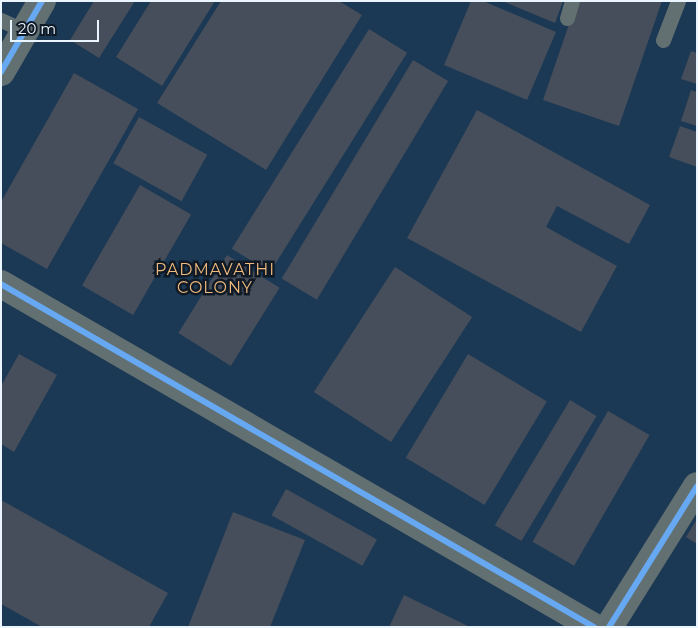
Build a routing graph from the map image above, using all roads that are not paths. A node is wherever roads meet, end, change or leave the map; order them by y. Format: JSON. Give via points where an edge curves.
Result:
{"nodes":[{"id":1,"x":42,"y":1,"type":"edge"},
{"id":2,"x":572,"y":1,"type":"edge"},
{"id":3,"x":678,"y":1,"type":"edge"},
{"id":4,"x":566,"y":18,"type":"dead end"},
{"id":5,"x":13,"y":26,"type":"edge"},
{"id":6,"x":663,"y":40,"type":"dead end"},
{"id":7,"x":1,"y":72,"type":"edge"},
{"id":8,"x":1,"y":284,"type":"edge"},
{"id":9,"x":697,"y":486,"type":"edge"},
{"id":10,"x":594,"y":627,"type":"edge"},
{"id":11,"x":609,"y":627,"type":"edge"}],
"edges":[{"from":1,"to":5,"type":"street"},
{"from":2,"to":4,"type":"lane"},
{"from":3,"to":6,"type":"lane"},
{"from":5,"to":7,"type":"street"},
{"from":8,"to":10,"type":"street"},
{"from":9,"to":11,"type":"street"}]}
